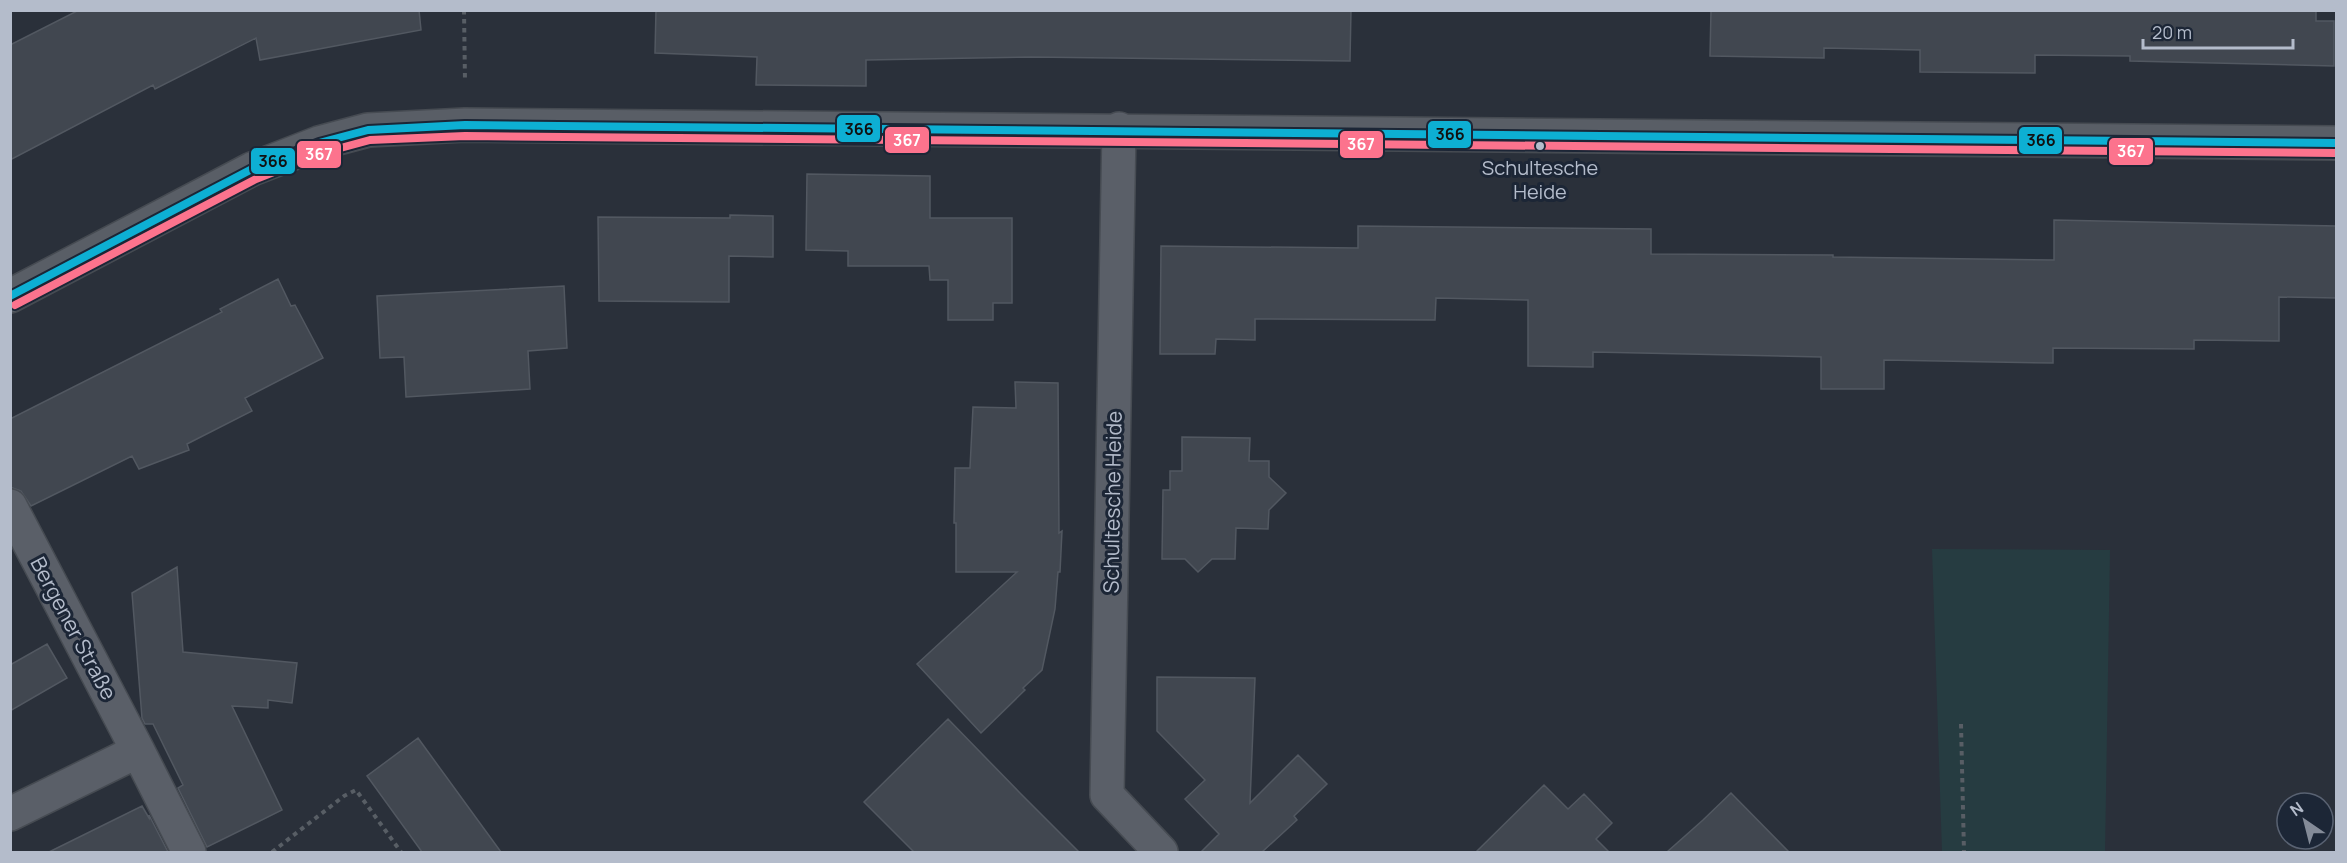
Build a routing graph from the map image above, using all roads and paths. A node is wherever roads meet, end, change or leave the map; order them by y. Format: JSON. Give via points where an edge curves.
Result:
{"nodes":[{"id":1,"x":464,"y":10,"type":"edge"},
{"id":2,"x":465,"y":125,"type":"junction"},
{"id":3,"x":1119,"y":129,"type":"junction"},
{"id":4,"x":2337,"y":142,"type":"edge"},
{"id":5,"x":10,"y":296,"type":"edge"},
{"id":6,"x":10,"y":506,"type":"edge"},
{"id":7,"x":1961,"y":724,"type":"dead end"},
{"id":8,"x":138,"y":751,"type":"junction"},
{"id":9,"x":10,"y":814,"type":"edge"},
{"id":10,"x":189,"y":852,"type":"edge"},
{"id":11,"x":272,"y":852,"type":"edge"},
{"id":12,"x":402,"y":852,"type":"edge"},
{"id":13,"x":1161,"y":852,"type":"edge"},
{"id":14,"x":1964,"y":852,"type":"edge"}],
"edges":[{"from":1,"to":2,"type":"path"},
{"from":2,"to":3,"type":"street"},
{"from":2,"to":5,"type":"street","via":[[368,130],[318,143],[252,169]]},
{"from":3,"to":4,"type":"street","via":[[1461,136]]},
{"from":3,"to":13,"type":"street","name":"Schultesche Heide","via":[[1107,795]]},
{"from":6,"to":8,"type":"street","name":"Bergener Straße"},
{"from":7,"to":14,"type":"path"},
{"from":8,"to":9,"type":"street"},
{"from":8,"to":10,"type":"street","name":"Bergener Straße"},
{"from":11,"to":12,"type":"path","via":[[356,790]]}]}
